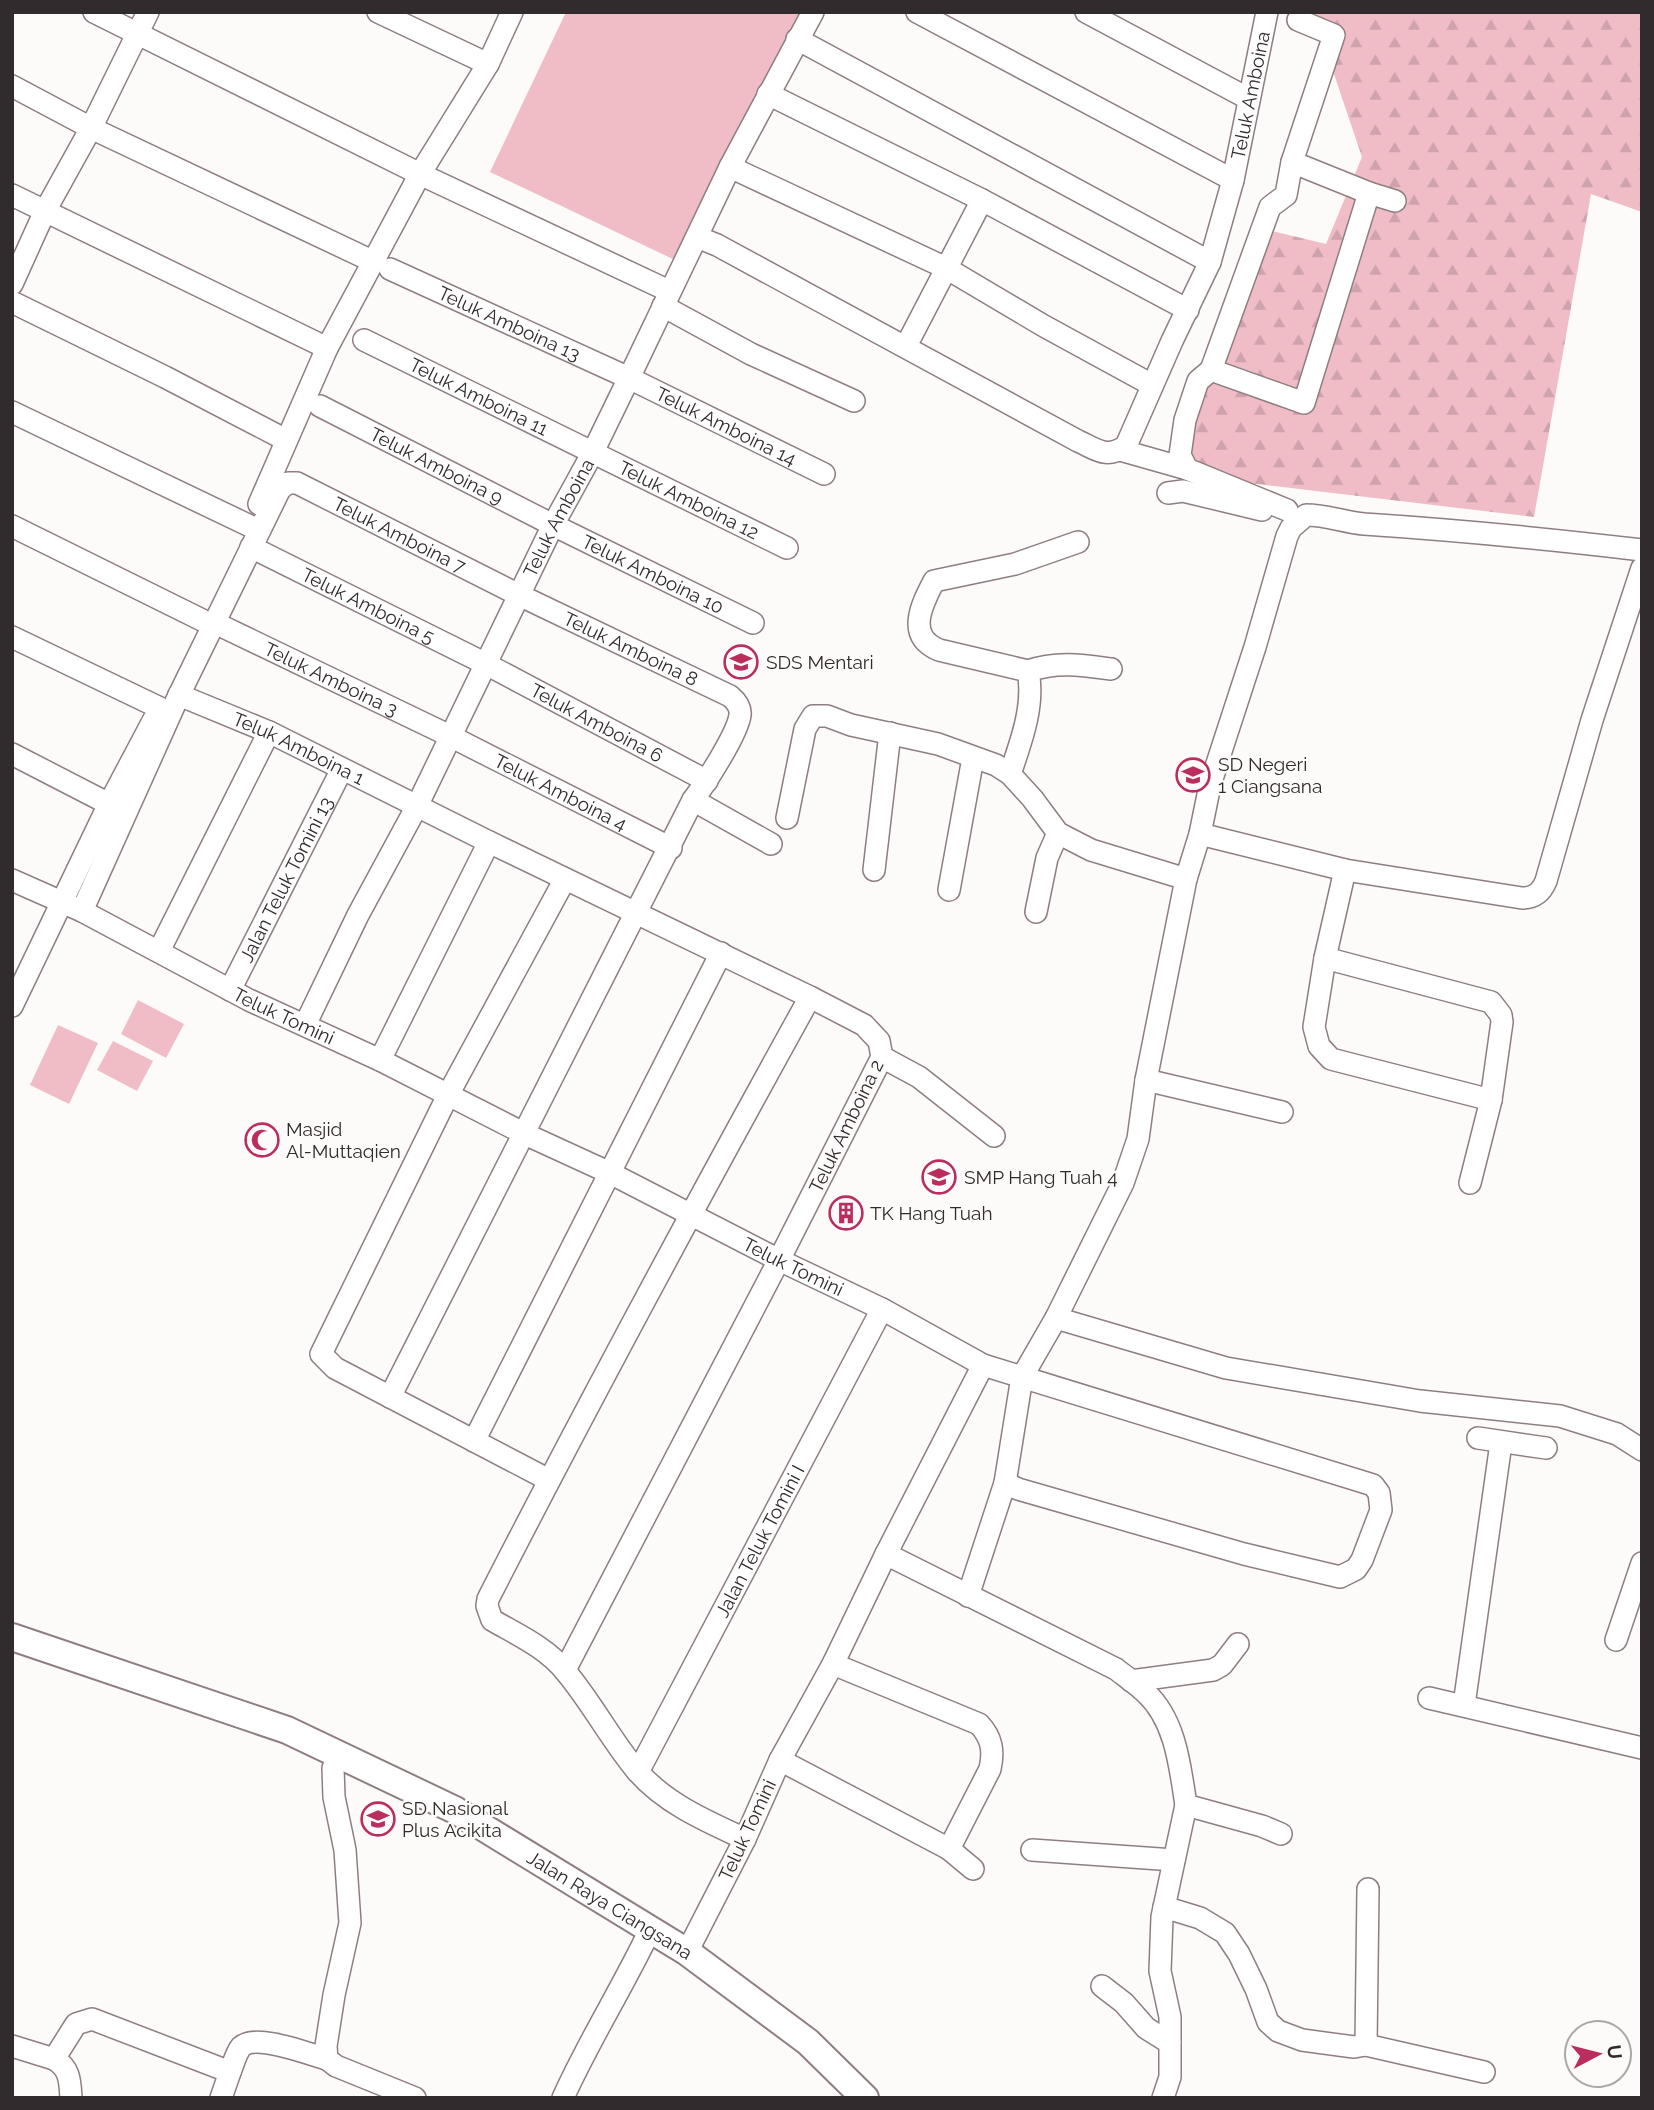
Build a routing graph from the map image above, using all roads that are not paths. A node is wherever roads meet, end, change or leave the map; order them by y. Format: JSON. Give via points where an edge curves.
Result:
{"nodes":[{"id":1,"x":94,"y":12,"type":"edge"},
{"id":2,"x":148,"y":12,"type":"edge"},
{"id":3,"x":378,"y":12,"type":"edge"},
{"id":4,"x":512,"y":12,"type":"edge"},
{"id":5,"x":813,"y":12,"type":"edge"},
{"id":6,"x":917,"y":12,"type":"edge"},
{"id":7,"x":1086,"y":12,"type":"edge"},
{"id":8,"x":1260,"y":15,"type":"edge"},
{"id":9,"x":1298,"y":20,"type":"dead end"},
{"id":10,"x":137,"y":34,"type":"junction"},
{"id":11,"x":797,"y":40,"type":"junction"},
{"id":12,"x":488,"y":64,"type":"junction"},
{"id":13,"x":12,"y":86,"type":"edge"},
{"id":14,"x":768,"y":94,"type":"junction"},
{"id":15,"x":1249,"y":99,"type":"junction"},
{"id":16,"x":90,"y":128,"type":"junction"},
{"id":17,"x":1292,"y":162,"type":"junction"},
{"id":18,"x":730,"y":167,"type":"junction"},
{"id":19,"x":420,"y":174,"type":"junction"},
{"id":20,"x":1233,"y":180,"type":"junction"},
{"id":21,"x":1369,"y":193,"type":"junction"},
{"id":22,"x":12,"y":195,"type":"edge"},
{"id":23,"x":982,"y":200,"type":"junction"},
{"id":24,"x":1395,"y":201,"type":"dead end"},
{"id":25,"x":45,"y":211,"type":"junction"},
{"id":26,"x":696,"y":237,"type":"junction"},
{"id":27,"x":1210,"y":262,"type":"junction"},
{"id":28,"x":381,"y":265,"type":"junction"},
{"id":29,"x":946,"y":268,"type":"junction"},
{"id":30,"x":12,"y":284,"type":"edge"},
{"id":31,"x":666,"y":299,"type":"junction"},
{"id":32,"x":12,"y":302,"type":"edge"},
{"id":33,"x":1188,"y":310,"type":"junction"},
{"id":34,"x":364,"y":340,"type":"dead end"},
{"id":35,"x":906,"y":346,"type":"junction"},
{"id":36,"x":327,"y":348,"type":"junction"},
{"id":37,"x":1211,"y":370,"type":"junction"},
{"id":38,"x":629,"y":378,"type":"junction"},
{"id":39,"x":1152,"y":384,"type":"junction"},
{"id":40,"x":854,"y":401,"type":"dead end"},
{"id":41,"x":320,"y":407,"type":"dead end"},
{"id":42,"x":12,"y":412,"type":"edge"},
{"id":43,"x":286,"y":440,"type":"junction"},
{"id":44,"x":1120,"y":450,"type":"junction"},
{"id":45,"x":592,"y":454,"type":"junction"},
{"id":46,"x":1187,"y":469,"type":"junction"},
{"id":47,"x":824,"y":474,"type":"dead end"},
{"id":48,"x":1168,"y":493,"type":"dead end"},
{"id":49,"x":1296,"y":512,"type":"junction"},
{"id":50,"x":553,"y":524,"type":"junction"},
{"id":51,"x":12,"y":526,"type":"edge"},
{"id":52,"x":250,"y":536,"type":"junction"},
{"id":53,"x":1078,"y":542,"type":"dead end"},
{"id":54,"x":787,"y":548,"type":"dead end"},
{"id":55,"x":1642,"y":550,"type":"edge"},
{"id":56,"x":1642,"y":568,"type":"edge"},
{"id":57,"x":519,"y":595,"type":"junction"},
{"id":58,"x":207,"y":621,"type":"junction"},
{"id":59,"x":753,"y":622,"type":"dead end"},
{"id":60,"x":12,"y":637,"type":"edge"},
{"id":61,"x":486,"y":664,"type":"junction"},
{"id":62,"x":1111,"y":669,"type":"dead end"},
{"id":63,"x":1028,"y":671,"type":"junction"},
{"id":64,"x":179,"y":695,"type":"junction"},
{"id":65,"x":160,"y":708,"type":"junction"},
{"id":66,"x":268,"y":732,"type":"junction"},
{"id":67,"x":890,"y":733,"type":"junction"},
{"id":68,"x":450,"y":736,"type":"junction"},
{"id":69,"x":12,"y":754,"type":"edge"},
{"id":70,"x":973,"y":758,"type":"junction"},
{"id":71,"x":342,"y":769,"type":"junction"},
{"id":72,"x":1010,"y":774,"type":"junction"},
{"id":73,"x":707,"y":781,"type":"junction"},
{"id":74,"x":693,"y":800,"type":"junction"},
{"id":75,"x":109,"y":804,"type":"junction"},
{"id":76,"x":417,"y":806,"type":"junction"},
{"id":77,"x":788,"y":818,"type":"dead end"},
{"id":78,"x":1058,"y":833,"type":"junction"},
{"id":79,"x":1200,"y":834,"type":"junction"},
{"id":80,"x":489,"y":842,"type":"junction"},
{"id":81,"x":771,"y":844,"type":"dead end"},
{"id":82,"x":671,"y":848,"type":"junction"},
{"id":83,"x":874,"y":870,"type":"dead end"},
{"id":84,"x":1345,"y":870,"type":"junction"},
{"id":85,"x":565,"y":879,"type":"junction"},
{"id":86,"x":1186,"y":879,"type":"junction"},
{"id":87,"x":12,"y":880,"type":"edge"},
{"id":88,"x":949,"y":890,"type":"dead end"},
{"id":89,"x":61,"y":902,"type":"junction"},
{"id":90,"x":82,"y":911,"type":"junction"},
{"id":91,"x":1036,"y":912,"type":"dead end"},
{"id":92,"x":636,"y":913,"type":"junction"},
{"id":93,"x":159,"y":951,"type":"junction"},
{"id":94,"x":721,"y":953,"type":"junction"},
{"id":95,"x":1325,"y":958,"type":"junction"},
{"id":96,"x":230,"y":990,"type":"junction"},
{"id":97,"x":810,"y":997,"type":"junction"},
{"id":98,"x":13,"y":1005,"type":"edge"},
{"id":99,"x":305,"y":1025,"type":"junction"},
{"id":100,"x":881,"y":1058,"type":"junction"},
{"id":101,"x":380,"y":1060,"type":"junction"},
{"id":102,"x":1146,"y":1080,"type":"junction"},
{"id":103,"x":449,"y":1093,"type":"junction"},
{"id":104,"x":1492,"y":1100,"type":"junction"},
{"id":105,"x":1282,"y":1112,"type":"dead end"},
{"id":106,"x":525,"y":1134,"type":"junction"},
{"id":107,"x":994,"y":1136,"type":"dead end"},
{"id":108,"x":610,"y":1173,"type":"junction"},
{"id":109,"x":1470,"y":1183,"type":"dead end"},
{"id":110,"x":690,"y":1216,"type":"junction"},
{"id":111,"x":779,"y":1261,"type":"junction"},
{"id":112,"x":882,"y":1309,"type":"junction"},
{"id":113,"x":1056,"y":1318,"type":"junction"},
{"id":114,"x":983,"y":1365,"type":"junction"},
{"id":115,"x":1022,"y":1377,"type":"junction"},
{"id":116,"x":390,"y":1397,"type":"junction"},
{"id":117,"x":1478,"y":1438,"type":"dead end"},
{"id":118,"x":474,"y":1441,"type":"junction"},
{"id":119,"x":1501,"y":1443,"type":"junction"},
{"id":120,"x":1546,"y":1448,"type":"dead end"},
{"id":121,"x":1642,"y":1450,"type":"edge"},
{"id":122,"x":549,"y":1480,"type":"junction"},
{"id":123,"x":1005,"y":1483,"type":"junction"},
{"id":124,"x":886,"y":1555,"type":"junction"},
{"id":125,"x":1642,"y":1563,"type":"edge"},
{"id":126,"x":968,"y":1596,"type":"junction"},
{"id":127,"x":12,"y":1637,"type":"edge"},
{"id":128,"x":1616,"y":1640,"type":"dead end"},
{"id":129,"x":1238,"y":1644,"type":"dead end"},
{"id":130,"x":833,"y":1664,"type":"junction"},
{"id":131,"x":565,"y":1670,"type":"junction"},
{"id":132,"x":1130,"y":1681,"type":"junction"},
{"id":133,"x":1430,"y":1698,"type":"dead end"},
{"id":134,"x":1464,"y":1704,"type":"junction"},
{"id":135,"x":1642,"y":1748,"type":"edge"},
{"id":136,"x":340,"y":1756,"type":"junction"},
{"id":137,"x":780,"y":1760,"type":"junction"},
{"id":138,"x":638,"y":1772,"type":"junction"},
{"id":139,"x":1186,"y":1805,"type":"junction"},
{"id":140,"x":1281,"y":1834,"type":"dead end"},
{"id":141,"x":745,"y":1839,"type":"junction"},
{"id":142,"x":949,"y":1849,"type":"junction"},
{"id":143,"x":1032,"y":1850,"type":"dead end"},
{"id":144,"x":1174,"y":1860,"type":"junction"},
{"id":145,"x":973,"y":1869,"type":"dead end"},
{"id":146,"x":1368,"y":1889,"type":"dead end"},
{"id":147,"x":1164,"y":1907,"type":"junction"},
{"id":148,"x":650,"y":1930,"type":"junction"},
{"id":149,"x":687,"y":1952,"type":"junction"},
{"id":150,"x":1102,"y":1986,"type":"dead end"},
{"id":151,"x":1170,"y":2043,"type":"junction"},
{"id":152,"x":1366,"y":2045,"type":"junction"},
{"id":153,"x":12,"y":2046,"type":"edge"},
{"id":154,"x":54,"y":2059,"type":"junction"},
{"id":155,"x":327,"y":2059,"type":"junction"},
{"id":156,"x":1484,"y":2071,"type":"dead end"},
{"id":157,"x":230,"y":2072,"type":"junction"},
{"id":158,"x":71,"y":2098,"type":"edge"},
{"id":159,"x":220,"y":2098,"type":"edge"},
{"id":160,"x":415,"y":2098,"type":"edge"},
{"id":161,"x":563,"y":2098,"type":"edge"},
{"id":162,"x":865,"y":2098,"type":"edge"},
{"id":163,"x":1163,"y":2098,"type":"edge"}],
"edges":[{"from":1,"to":10,"type":"street"},
{"from":2,"to":10,"type":"street"},
{"from":3,"to":12,"type":"street"},
{"from":4,"to":12,"type":"street"},
{"from":5,"to":11,"type":"street","name":"Teluk Amboina"},
{"from":6,"to":20,"type":"street"},
{"from":7,"to":15,"type":"street"},
{"from":8,"to":15,"type":"street","name":"Teluk Amboina"},
{"from":9,"to":17,"type":"street","via":[[1334,35]]},
{"from":10,"to":16,"type":"street"},
{"from":10,"to":19,"type":"street"},
{"from":11,"to":14,"type":"street","name":"Teluk Amboina"},
{"from":11,"to":27,"type":"street"},
{"from":12,"to":19,"type":"street"},
{"from":13,"to":16,"type":"street","name":"Teluk Amboina 13"},
{"from":14,"to":18,"type":"street","name":"Teluk Amboina"},
{"from":14,"to":23,"type":"street"},
{"from":15,"to":20,"type":"street","name":"Teluk Amboina"},
{"from":16,"to":25,"type":"street"},
{"from":16,"to":28,"type":"street","name":"Teluk Amboina 13"},
{"from":17,"to":21,"type":"street"},
{"from":17,"to":37,"type":"street","via":[[1286,195],[1270,207]]},
{"from":18,"to":26,"type":"street","name":"Teluk Amboina"},
{"from":18,"to":29,"type":"street"},
{"from":19,"to":28,"type":"street"},
{"from":19,"to":31,"type":"street"},
{"from":20,"to":27,"type":"street","name":"Teluk Amboina"},
{"from":21,"to":24,"type":"street"},
{"from":21,"to":37,"type":"street","via":[[1304,402]]},
{"from":22,"to":25,"type":"street"},
{"from":23,"to":29,"type":"street"},
{"from":23,"to":33,"type":"street"},
{"from":25,"to":30,"type":"street"},
{"from":25,"to":36,"type":"street"},
{"from":26,"to":31,"type":"street","name":"Teluk Amboina"},
{"from":26,"to":35,"type":"street"},
{"from":27,"to":33,"type":"street","name":"Teluk Amboina"},
{"from":28,"to":36,"type":"street"},
{"from":28,"to":38,"type":"street","name":"Teluk Amboina 13"},
{"from":29,"to":35,"type":"street"},
{"from":29,"to":39,"type":"street"},
{"from":31,"to":38,"type":"street","name":"Teluk Amboina"},
{"from":31,"to":40,"type":"street","via":[[751,354]]},
{"from":32,"to":43,"type":"street"},
{"from":33,"to":39,"type":"street","name":"Teluk Amboina"},
{"from":34,"to":45,"type":"street","name":"Teluk Amboina 11"},
{"from":35,"to":44,"type":"street","via":[[1079,441],[1104,453]]},
{"from":36,"to":43,"type":"street"},
{"from":37,"to":46,"type":"street","via":[[1198,381],[1185,420],[1180,455]]},
{"from":38,"to":45,"type":"street","name":"Teluk Amboina"},
{"from":38,"to":47,"type":"street","name":"Teluk Amboina 14"},
{"from":39,"to":44,"type":"street","name":"Teluk Amboina","via":[[1126,446]]},
{"from":41,"to":50,"type":"street","name":"Teluk Amboina 9"},
{"from":42,"to":52,"type":"street","name":"Teluk Amboina 5"},
{"from":43,"to":52,"type":"street"},
{"from":44,"to":46,"type":"street"},
{"from":45,"to":50,"type":"street","name":"Teluk Amboina"},
{"from":45,"to":54,"type":"street","name":"Teluk Amboina 12"},
{"from":46,"to":49,"type":"street"},
{"from":48,"to":49,"type":"street","via":[[1183,491],[1257,510]]},
{"from":49,"to":55,"type":"street","via":[[1350,523]]},
{"from":49,"to":79,"type":"street","via":[[1210,785]]},
{"from":50,"to":57,"type":"street","name":"Teluk Amboina"},
{"from":50,"to":59,"type":"street","name":"Teluk Amboina 10"},
{"from":51,"to":58,"type":"street","name":"Teluk Amboina 3"},
{"from":52,"to":57,"type":"street","name":"Teluk Amboina 7","via":[[280,489],[288,482],[297,483]]},
{"from":52,"to":58,"type":"street"},
{"from":52,"to":61,"type":"street","name":"Teluk Amboina 5"},
{"from":53,"to":63,"type":"street","via":[[1015,564],[934,581],[925,598],[919,631],[927,645]]},
{"from":56,"to":84,"type":"street","via":[[1539,893],[1522,898]]},
{"from":57,"to":61,"type":"street","name":"Teluk Amboina"},
{"from":57,"to":73,"type":"street","name":"Teluk Amboina 8","via":[[730,696],[740,713],[737,725]]},
{"from":58,"to":64,"type":"street"},
{"from":58,"to":65,"type":"street"},
{"from":58,"to":68,"type":"street","name":"Teluk Amboina 3"},
{"from":60,"to":65,"type":"street"},
{"from":61,"to":68,"type":"street","name":"Teluk Amboina"},
{"from":61,"to":73,"type":"street","name":"Teluk Amboina 6"},
{"from":62,"to":63,"type":"street","via":[[1071,663]]},
{"from":63,"to":72,"type":"street","via":[[1031,693]]},
{"from":64,"to":66,"type":"street","name":"Teluk Amboina 1"},
{"from":64,"to":90,"type":"street"},
{"from":65,"to":75,"type":"street"},
{"from":66,"to":71,"type":"street","name":"Teluk Amboina 1"},
{"from":66,"to":93,"type":"street"},
{"from":67,"to":70,"type":"street"},
{"from":67,"to":77,"type":"street","via":[[813,716],[806,729]]},
{"from":67,"to":83,"type":"street"},
{"from":68,"to":76,"type":"street","name":"Teluk Amboina"},
{"from":68,"to":82,"type":"street","name":"Teluk Amboina 4"},
{"from":69,"to":75,"type":"street"},
{"from":70,"to":72,"type":"street"},
{"from":70,"to":88,"type":"street"},
{"from":71,"to":76,"type":"street","name":"Teluk Amboina 1"},
{"from":71,"to":96,"type":"street","name":"Jalan Teluk Tomini 13"},
{"from":72,"to":78,"type":"street"},
{"from":73,"to":74,"type":"street"},
{"from":74,"to":81,"type":"street"},
{"from":74,"to":82,"type":"street"},
{"from":75,"to":89,"type":"street"},
{"from":76,"to":80,"type":"street","name":"Teluk Amboina 2"},
{"from":76,"to":99,"type":"street","name":"Teluk Amboina"},
{"from":78,"to":86,"type":"street","via":[[1091,850]]},
{"from":78,"to":91,"type":"street","via":[[1047,858]]},
{"from":79,"to":84,"type":"street"},
{"from":79,"to":86,"type":"street"},
{"from":80,"to":85,"type":"street","name":"Teluk Amboina 2"},
{"from":80,"to":101,"type":"street"},
{"from":82,"to":92,"type":"street"},
{"from":84,"to":95,"type":"street"},
{"from":85,"to":92,"type":"street","name":"Teluk Amboina 2"},
{"from":85,"to":103,"type":"street"},
{"from":86,"to":102,"type":"street"},
{"from":87,"to":89,"type":"street","name":"Teluk Tomini"},
{"from":89,"to":90,"type":"street","name":"Teluk Tomini"},
{"from":89,"to":98,"type":"street"},
{"from":90,"to":93,"type":"street","name":"Teluk Tomini"},
{"from":92,"to":94,"type":"street","name":"Teluk Amboina 2"},
{"from":92,"to":106,"type":"street"},
{"from":93,"to":96,"type":"street","name":"Teluk Tomini"},
{"from":94,"to":97,"type":"street","name":"Teluk Amboina 2"},
{"from":94,"to":108,"type":"street"},
{"from":95,"to":104,"type":"street","via":[[1314,1027],[1325,1054]]},
{"from":95,"to":104,"type":"street","via":[[1491,1002],[1503,1022]]},
{"from":96,"to":99,"type":"street","name":"Teluk Tomini"},
{"from":97,"to":100,"type":"street","name":"Teluk Amboina 2","via":[[864,1025],[878,1041]]},
{"from":97,"to":110,"type":"street"},
{"from":99,"to":101,"type":"street","name":"Teluk Tomini"},
{"from":100,"to":107,"type":"street","via":[[919,1077]]},
{"from":100,"to":111,"type":"street","name":"Teluk Amboina 2"},
{"from":101,"to":103,"type":"street","name":"Teluk Tomini"},
{"from":102,"to":105,"type":"street"},
{"from":102,"to":113,"type":"street","via":[[1138,1139],[1123,1184]]},
{"from":103,"to":106,"type":"street","name":"Teluk Tomini"},
{"from":103,"to":116,"type":"street","via":[[321,1354],[335,1368]]},
{"from":104,"to":109,"type":"street"},
{"from":106,"to":108,"type":"street","name":"Teluk Tomini"},
{"from":106,"to":116,"type":"street"},
{"from":108,"to":110,"type":"street","name":"Teluk Tomini"},
{"from":108,"to":118,"type":"street"},
{"from":110,"to":111,"type":"street","name":"Teluk Tomini"},
{"from":110,"to":122,"type":"street"},
{"from":111,"to":112,"type":"street","name":"Teluk Tomini"},
{"from":111,"to":131,"type":"street","name":"Teluk Amboina 2"},
{"from":112,"to":114,"type":"street","name":"Teluk Tomini"},
{"from":112,"to":138,"type":"street","name":"Jalan Teluk Tomini I"},
{"from":113,"to":115,"type":"street"},
{"from":113,"to":121,"type":"street","via":[[1226,1368],[1420,1401],[1560,1416],[1617,1434]]},
{"from":114,"to":115,"type":"street"},
{"from":114,"to":124,"type":"street","name":"Teluk Tomini"},
{"from":115,"to":123,"type":"street"},
{"from":115,"to":123,"type":"street","via":[[1373,1485],[1381,1510],[1362,1560],[1340,1577],[1244,1554]]},
{"from":116,"to":118,"type":"street"},
{"from":117,"to":119,"type":"street"},
{"from":118,"to":122,"type":"street"},
{"from":119,"to":120,"type":"street"},
{"from":119,"to":134,"type":"street"},
{"from":122,"to":131,"type":"street","via":[[487,1606],[492,1620],[535,1644]]},
{"from":123,"to":126,"type":"street"},
{"from":124,"to":126,"type":"street"},
{"from":124,"to":130,"type":"street","name":"Teluk Tomini"},
{"from":125,"to":128,"type":"street"},
{"from":126,"to":132,"type":"street","via":[[1116,1669]]},
{"from":127,"to":136,"type":"main road","name":"Jalan Raya Ciangsana","via":[[287,1730]]},
{"from":129,"to":132,"type":"street","via":[[1213,1670]]},
{"from":130,"to":137,"type":"street","name":"Teluk Tomini"},
{"from":130,"to":142,"type":"street","via":[[979,1724],[986,1732],[993,1754],[990,1769]]},
{"from":131,"to":138,"type":"street"},
{"from":132,"to":139,"type":"street","via":[[1148,1694],[1167,1723],[1180,1763]]},
{"from":133,"to":134,"type":"street"},
{"from":134,"to":135,"type":"street"},
{"from":136,"to":148,"type":"main road","name":"Jalan Raya Ciangsana","via":[[455,1810]]},
{"from":136,"to":155,"type":"street","via":[[333,1768],[334,1797],[345,1850],[350,1923],[334,1995]]},
{"from":137,"to":141,"type":"street","name":"Teluk Tomini"},
{"from":137,"to":142,"type":"street"},
{"from":138,"to":141,"type":"street","via":[[678,1806]]},
{"from":139,"to":140,"type":"street"},
{"from":139,"to":144,"type":"street"},
{"from":141,"to":149,"type":"street","name":"Teluk Tomini"},
{"from":142,"to":145,"type":"street"},
{"from":143,"to":144,"type":"street"},
{"from":144,"to":147,"type":"street"},
{"from":146,"to":152,"type":"street"},
{"from":147,"to":151,"type":"street","via":[[1160,1972],[1170,2017]]},
{"from":147,"to":152,"type":"street","via":[[1200,1918],[1225,1933],[1256,1989],[1268,2022],[1278,2031],[1302,2040]]},
{"from":148,"to":149,"type":"main road","name":"Jalan Raya Ciangsana"},
{"from":148,"to":161,"type":"street"},
{"from":149,"to":162,"type":"main road","name":"Jalan Raya Ciangsana","via":[[808,2042]]},
{"from":150,"to":151,"type":"street","via":[[1146,2028]]},
{"from":151,"to":163,"type":"street","via":[[1170,2077]]},
{"from":152,"to":156,"type":"street"},
{"from":153,"to":154,"type":"street"},
{"from":154,"to":157,"type":"street","via":[[76,2024],[92,2019]]},
{"from":154,"to":158,"type":"street","via":[[70,2077]]},
{"from":155,"to":157,"type":"street","via":[[249,2042],[239,2048]]},
{"from":155,"to":160,"type":"street"},
{"from":157,"to":159,"type":"street"}]}
